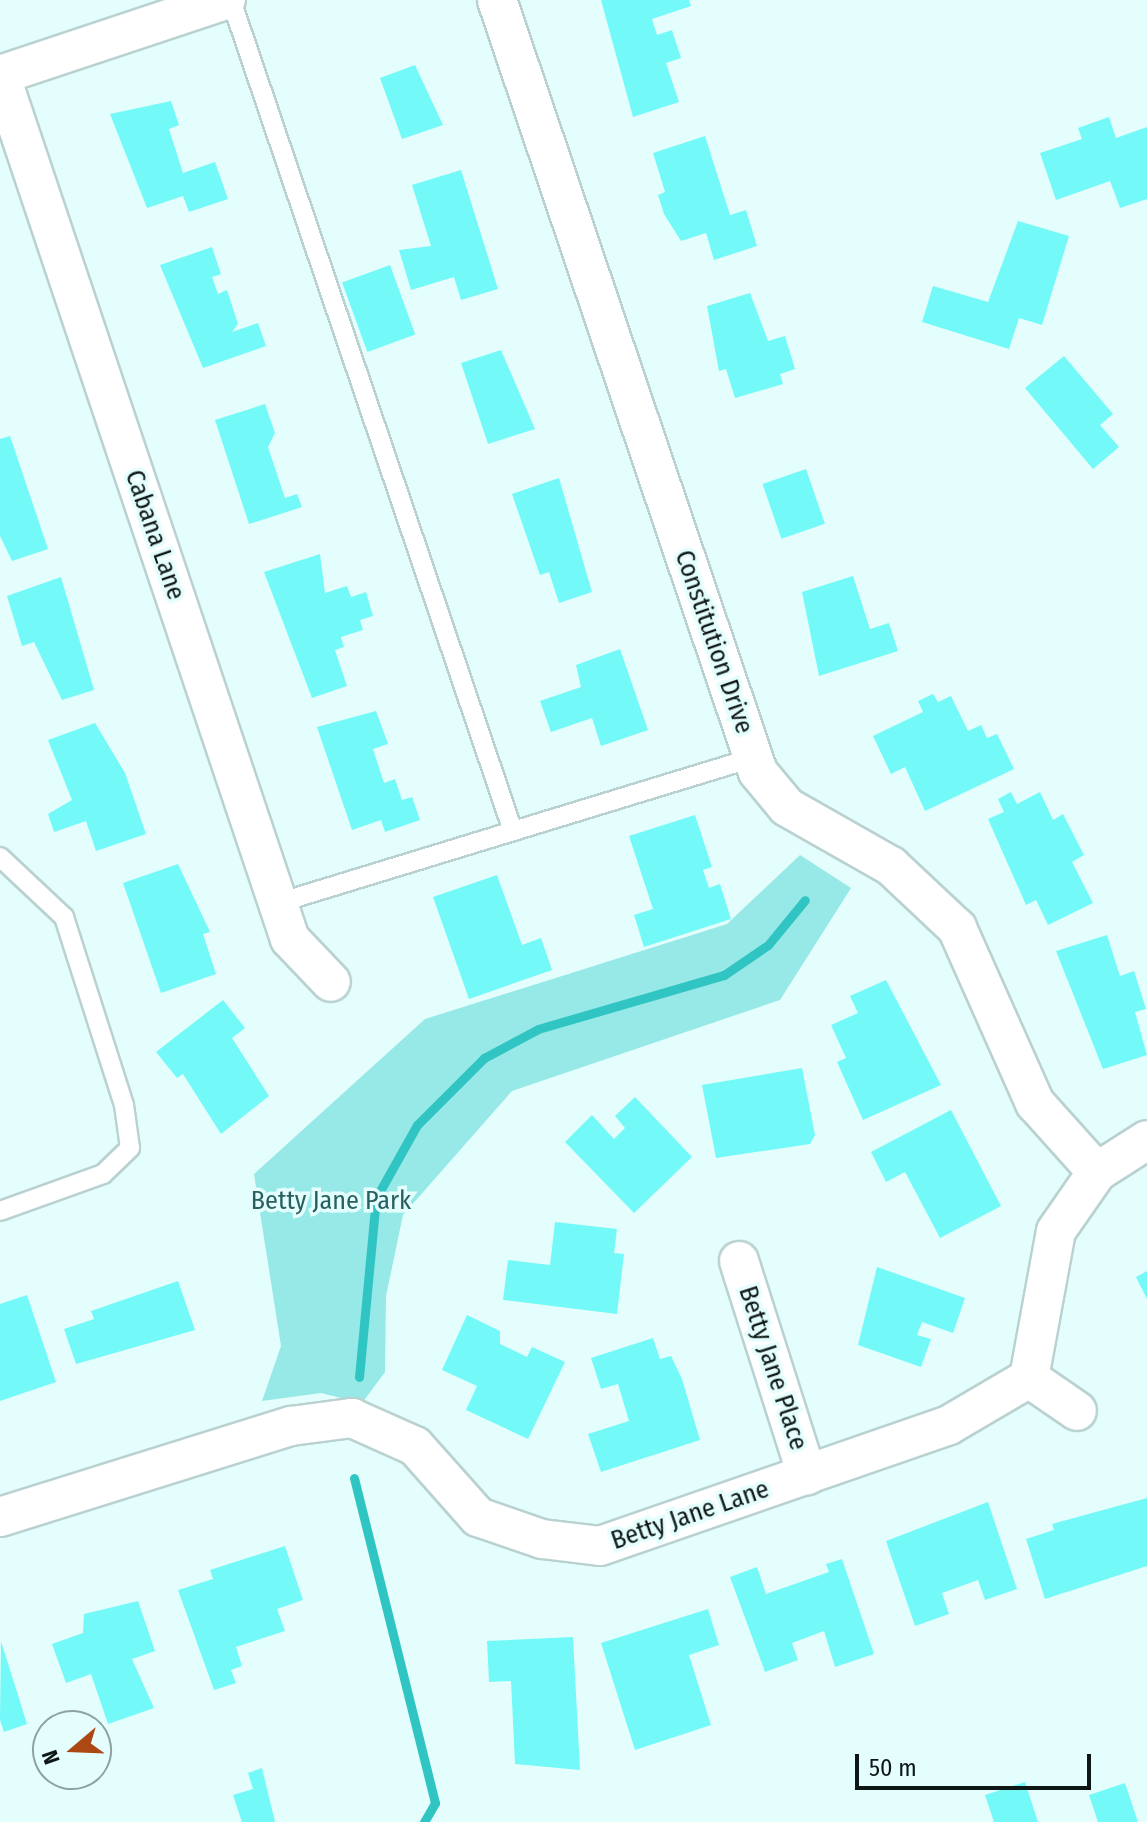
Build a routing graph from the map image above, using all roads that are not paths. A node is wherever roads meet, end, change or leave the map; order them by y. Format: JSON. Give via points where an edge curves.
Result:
{"nodes":[{"id":1,"x":228,"y":0,"type":"edge"},
{"id":2,"x":497,"y":0,"type":"edge"},
{"id":3,"x":0,"y":74,"type":"edge"},
{"id":4,"x":753,"y":758,"type":"junction"},
{"id":5,"x":513,"y":831,"type":"junction"},
{"id":6,"x":0,"y":857,"type":"edge"},
{"id":7,"x":278,"y":903,"type":"junction"},
{"id":8,"x":331,"y":982,"type":"dead end"},
{"id":9,"x":1147,"y":1140,"type":"edge"},
{"id":10,"x":1097,"y":1172,"type":"junction"},
{"id":11,"x":0,"y":1211,"type":"edge"},
{"id":12,"x":739,"y":1261,"type":"dead end"},
{"id":13,"x":1029,"y":1378,"type":"junction"},
{"id":14,"x":1077,"y":1411,"type":"dead end"},
{"id":15,"x":807,"y":1475,"type":"junction"},
{"id":16,"x":0,"y":1517,"type":"edge"}],
"edges":[{"from":1,"to":3,"type":"street"},
{"from":1,"to":5,"type":"lane"},
{"from":2,"to":4,"type":"street","name":"Constitution Drive"},
{"from":3,"to":7,"type":"street","name":"Cabana Lane"},
{"from":4,"to":5,"type":"lane"},
{"from":4,"to":10,"type":"street","name":"Constitution Drive","via":[[787,807],[891,866],[957,928],[1035,1103]]},
{"from":5,"to":7,"type":"lane"},
{"from":6,"to":11,"type":"lane","via":[[64,917],[124,1105],[130,1148],[103,1174]]},
{"from":7,"to":8,"type":"street","name":"Cabana Lane","via":[[290,939]]},
{"from":9,"to":10,"type":"street"},
{"from":10,"to":13,"type":"street","via":[[1056,1231]]},
{"from":12,"to":15,"type":"street","name":"Betty Jane Place"},
{"from":13,"to":14,"type":"street"},
{"from":13,"to":15,"type":"street","name":"Betty Jane Lane","via":[[949,1425]]},
{"from":15,"to":16,"type":"street","name":"Betty Jane Lane","via":[[600,1546],[542,1539],[478,1517],[415,1446],[352,1418],[291,1426]]}]}
